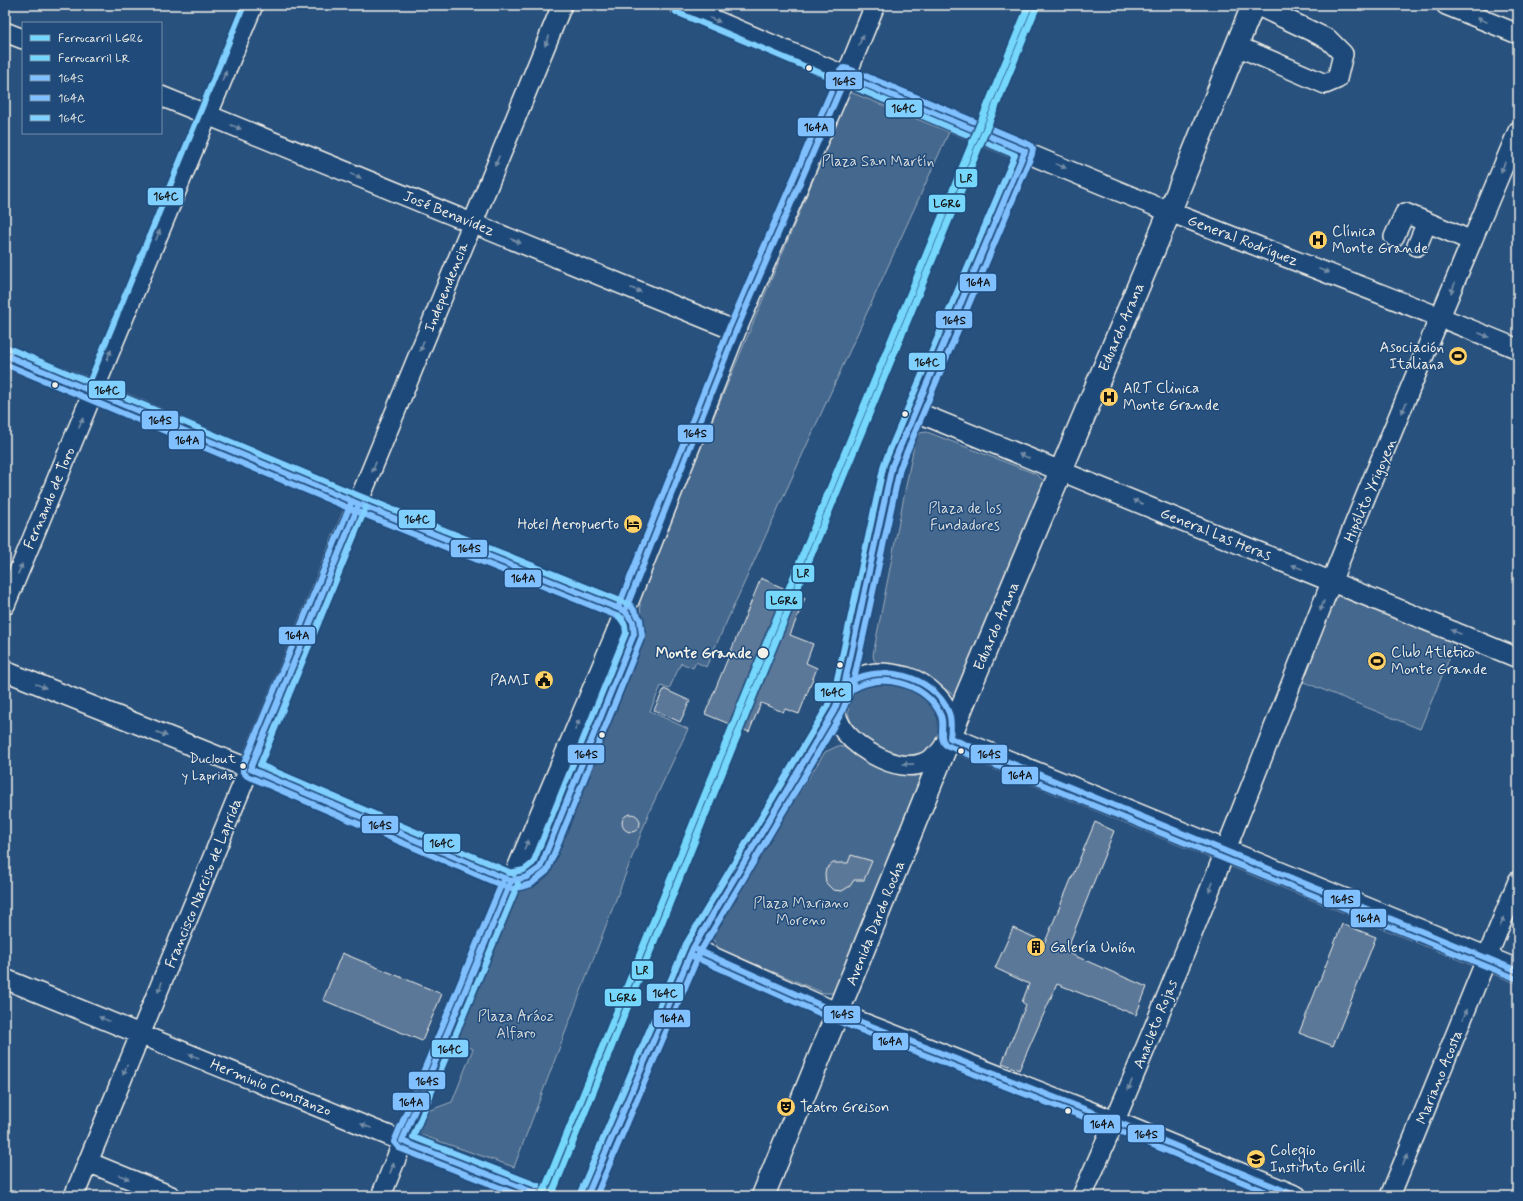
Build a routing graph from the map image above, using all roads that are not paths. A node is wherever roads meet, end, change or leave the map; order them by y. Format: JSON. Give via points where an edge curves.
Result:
{"nodes":[{"id":1,"x":253,"y":5,"type":"edge"},
{"id":2,"x":562,"y":5,"type":"edge"},
{"id":3,"x":679,"y":5,"type":"edge"},
{"id":4,"x":875,"y":5,"type":"edge"},
{"id":5,"x":1255,"y":5,"type":"edge"},
{"id":6,"x":1446,"y":5,"type":"edge"},
{"id":7,"x":5,"y":32,"type":"edge"},
{"id":8,"x":1518,"y":34,"type":"edge"},
{"id":9,"x":22,"y":39,"type":"edge"},
{"id":10,"x":1237,"y":46,"type":"junction"},
{"id":11,"x":846,"y":76,"type":"junction"},
{"id":12,"x":162,"y":96,"type":"edge"},
{"id":13,"x":207,"y":115,"type":"junction"},
{"id":14,"x":1518,"y":131,"type":"edge"},
{"id":15,"x":1025,"y":151,"type":"junction"},
{"id":16,"x":1170,"y":211,"type":"junction"},
{"id":17,"x":1427,"y":222,"type":"junction"},
{"id":18,"x":472,"y":223,"type":"junction"},
{"id":19,"x":1394,"y":237,"type":"dead end"},
{"id":20,"x":1472,"y":241,"type":"junction"},
{"id":21,"x":1417,"y":246,"type":"dead end"},
{"id":22,"x":1442,"y":317,"type":"junction"},
{"id":23,"x":736,"y":331,"type":"junction"},
{"id":24,"x":1518,"y":349,"type":"edge"},
{"id":25,"x":5,"y":355,"type":"edge"},
{"id":26,"x":94,"y":391,"type":"junction"},
{"id":27,"x":914,"y":411,"type":"junction"},
{"id":28,"x":1060,"y":470,"type":"junction"},
{"id":29,"x":359,"y":504,"type":"junction"},
{"id":30,"x":1332,"y":582,"type":"junction"},
{"id":31,"x":5,"y":605,"type":"edge"},
{"id":32,"x":625,"y":611,"type":"junction"},
{"id":33,"x":1518,"y":658,"type":"edge"},
{"id":34,"x":5,"y":671,"type":"edge"},
{"id":35,"x":844,"y":686,"type":"junction"},
{"id":36,"x":834,"y":710,"type":"junction"},
{"id":37,"x":950,"y":738,"type":"junction"},
{"id":38,"x":250,"y":770,"type":"junction"},
{"id":39,"x":1226,"y":851,"type":"junction"},
{"id":40,"x":511,"y":881,"type":"junction"},
{"id":41,"x":1518,"y":881,"type":"edge"},
{"id":42,"x":693,"y":948,"type":"junction"},
{"id":43,"x":1487,"y":958,"type":"junction"},
{"id":44,"x":1518,"y":971,"type":"edge"},
{"id":45,"x":5,"y":979,"type":"edge"},
{"id":46,"x":838,"y":1013,"type":"junction"},
{"id":47,"x":140,"y":1034,"type":"junction"},
{"id":48,"x":1115,"y":1121,"type":"junction"},
{"id":49,"x":402,"y":1141,"type":"junction"},
{"id":50,"x":88,"y":1162,"type":"junction"},
{"id":51,"x":540,"y":1195,"type":"edge"},
{"id":52,"x":74,"y":1196,"type":"edge"},
{"id":53,"x":171,"y":1196,"type":"edge"},
{"id":54,"x":381,"y":1196,"type":"edge"},
{"id":55,"x":587,"y":1196,"type":"edge"},
{"id":56,"x":763,"y":1196,"type":"edge"},
{"id":57,"x":1082,"y":1196,"type":"edge"},
{"id":58,"x":1297,"y":1196,"type":"edge"},
{"id":59,"x":1390,"y":1196,"type":"edge"}],
"edges":[{"from":13,"to":1,"type":"street","name":"Fernando de Toro","one_way":true},
{"from":2,"to":18,"type":"street","name":"Independencia","one_way":true},
{"from":3,"to":11,"type":"street","name":"General Rodríguez","one_way":true},
{"from":11,"to":4,"type":"street","one_way":true},
{"from":5,"to":10,"type":"main road","name":"Eduardo Arana"},
{"from":5,"to":10,"type":"street","via":[[1328,39],[1343,54],[1337,79],[1326,84]]},
{"from":8,"to":6,"type":"street","one_way":true},
{"from":7,"to":9,"type":"street"},
{"from":10,"to":16,"type":"main road","name":"Eduardo Arana"},
{"from":11,"to":15,"type":"street","name":"General Rodríguez"},
{"from":11,"to":23,"type":"street"},
{"from":12,"to":13,"type":"street","name":"José Benavídez"},
{"from":13,"to":18,"type":"street","name":"José Benavídez","one_way":true},
{"from":26,"to":13,"type":"street","name":"Fernando de Toro","one_way":true},
{"from":14,"to":20,"type":"street","name":"Hipólito Yrigoyen","one_way":true},
{"from":15,"to":16,"type":"street","name":"General Rodríguez","one_way":true},
{"from":15,"to":27,"type":"street"},
{"from":16,"to":22,"type":"street","name":"General Rodríguez","one_way":true},
{"from":16,"to":28,"type":"main road","name":"Eduardo Arana"},
{"from":17,"to":19,"type":"street","via":[[1405,213]]},
{"from":17,"to":20,"type":"street"},
{"from":17,"to":21,"type":"street"},
{"from":18,"to":23,"type":"street","name":"José Benavídez","one_way":true},
{"from":18,"to":29,"type":"street","name":"Independencia","one_way":true},
{"from":20,"to":22,"type":"street","name":"Hipólito Yrigoyen","one_way":true},
{"from":22,"to":24,"type":"street","name":"General Rodríguez","one_way":true},
{"from":22,"to":30,"type":"street","name":"Hipólito Yrigoyen","one_way":true},
{"from":23,"to":32,"type":"street"},
{"from":25,"to":26,"type":"street"},
{"from":26,"to":29,"type":"street"},
{"from":31,"to":26,"type":"street","name":"Fernando de Toro","one_way":true},
{"from":28,"to":27,"type":"street","name":"General Las Heras","one_way":true},
{"from":27,"to":35,"type":"street","via":[[892,466]]},
{"from":30,"to":28,"type":"street","name":"General Las Heras","one_way":true},
{"from":28,"to":37,"type":"main road","name":"Eduardo Arana"},
{"from":29,"to":32,"type":"street"},
{"from":29,"to":38,"type":"street","name":"Francisco Narciso de Laprida"},
{"from":33,"to":30,"type":"street","name":"General Las Heras","one_way":true},
{"from":30,"to":39,"type":"street","name":"Hipólito Yrigoyen","one_way":true},
{"from":40,"to":32,"type":"street","one_way":true},
{"from":34,"to":38,"type":"street","one_way":true},
{"from":35,"to":36,"type":"street"},
{"from":35,"to":37,"type":"street","via":[[862,675],[877,672],[910,678],[934,693],[946,707],[951,724]]},
{"from":37,"to":36,"type":"street","one_way":true,"via":[[937,755],[922,764],[894,763],[868,752],[855,742],[844,731]]},
{"from":36,"to":42,"type":"street"},
{"from":37,"to":39,"type":"main road"},
{"from":37,"to":46,"type":"main road","name":"Avenida Dardo Rocha"},
{"from":38,"to":40,"type":"street"},
{"from":38,"to":47,"type":"street","name":"Francisco Narciso de Laprida","one_way":true},
{"from":39,"to":43,"type":"main road"},
{"from":39,"to":48,"type":"street","name":"Anacleto Rojas","one_way":true},
{"from":40,"to":49,"type":"street"},
{"from":43,"to":41,"type":"street","name":"Mariano Acosta","one_way":true},
{"from":42,"to":46,"type":"street"},
{"from":42,"to":55,"type":"street"},
{"from":43,"to":44,"type":"main road"},
{"from":59,"to":43,"type":"street","name":"Mariano Acosta","one_way":true},
{"from":47,"to":45,"type":"street","name":"Herminio Constanzo","one_way":true},
{"from":46,"to":48,"type":"street"},
{"from":46,"to":56,"type":"main road","name":"Avenida Dardo Rocha"},
{"from":49,"to":47,"type":"street","name":"Herminio Constanzo","one_way":true},
{"from":47,"to":50,"type":"street","name":"Francisco Narciso de Laprida","one_way":true},
{"from":48,"to":57,"type":"street","name":"Anacleto Rojas"},
{"from":48,"to":58,"type":"street"},
{"from":49,"to":51,"type":"street","name":"Herminio Constanzo"},
{"from":54,"to":49,"type":"street","one_way":true},
{"from":50,"to":52,"type":"street","name":"Francisco Narciso de Laprida"},
{"from":50,"to":53,"type":"street","one_way":true}]}
